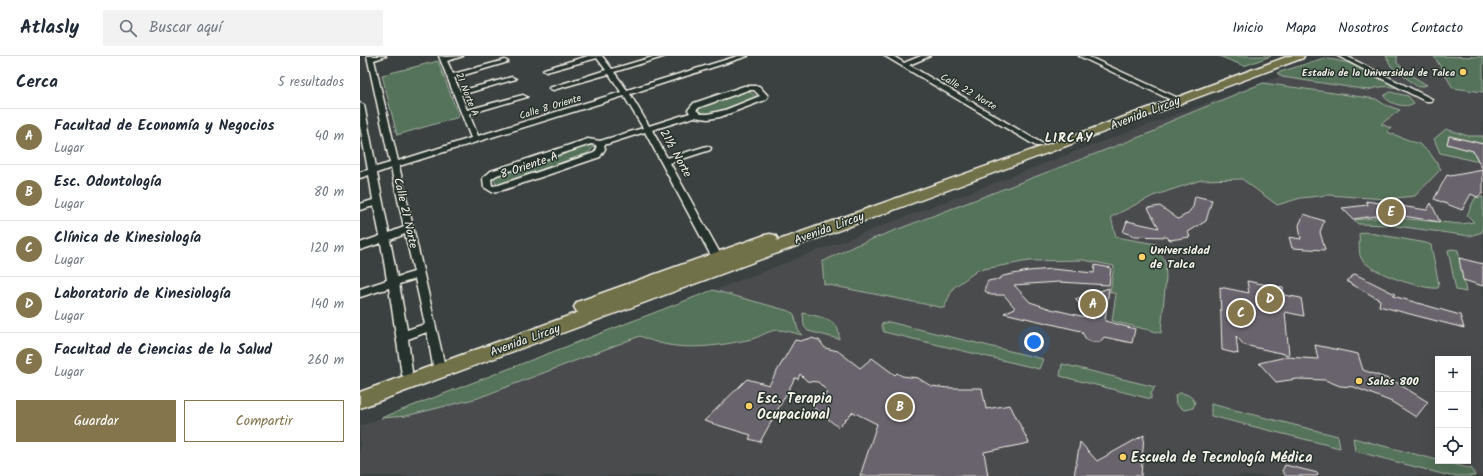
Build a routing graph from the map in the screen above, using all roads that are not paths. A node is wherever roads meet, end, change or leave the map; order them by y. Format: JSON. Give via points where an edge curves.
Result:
{"nodes":[{"id":1,"x":383,"y":56,"type":"edge"},
{"id":2,"x":460,"y":56,"type":"edge"},
{"id":3,"x":595,"y":56,"type":"edge"},
{"id":4,"x":599,"y":56,"type":"edge"},
{"id":5,"x":663,"y":56,"type":"edge"},
{"id":6,"x":745,"y":56,"type":"edge"},
{"id":7,"x":888,"y":56,"type":"edge"},
{"id":8,"x":927,"y":56,"type":"edge"},
{"id":9,"x":1082,"y":56,"type":"edge"},
{"id":10,"x":1284,"y":56,"type":"edge"},
{"id":11,"x":1299,"y":56,"type":"edge"},
{"id":12,"x":1340,"y":56,"type":"edge"},
{"id":13,"x":370,"y":57,"type":"edge"},
{"id":14,"x":442,"y":58,"type":"edge"},
{"id":15,"x":505,"y":62,"type":"dead end"},
{"id":16,"x":904,"y":65,"type":"junction"},
{"id":17,"x":546,"y":70,"type":"dead end"},
{"id":18,"x":610,"y":71,"type":"junction"},
{"id":19,"x":450,"y":77,"type":"junction"},
{"id":20,"x":512,"y":79,"type":"dead end"},
{"id":21,"x":553,"y":88,"type":"dead end"},
{"id":22,"x":627,"y":93,"type":"junction"},
{"id":23,"x":457,"y":94,"type":"junction"},
{"id":24,"x":523,"y":97,"type":"dead end"},
{"id":25,"x":1172,"y":97,"type":"junction"},
{"id":26,"x":1428,"y":99,"type":"dead end"},
{"id":27,"x":360,"y":104,"type":"edge"},
{"id":28,"x":464,"y":113,"type":"junction"},
{"id":29,"x":694,"y":114,"type":"junction"},
{"id":30,"x":362,"y":122,"type":"edge"},
{"id":31,"x":647,"y":128,"type":"junction"},
{"id":32,"x":475,"y":139,"type":"junction"},
{"id":33,"x":364,"y":144,"type":"edge"},
{"id":34,"x":600,"y":144,"type":"junction"},
{"id":35,"x":707,"y":148,"type":"dead end"},
{"id":36,"x":1042,"y":148,"type":"junction"},
{"id":37,"x":665,"y":162,"type":"junction"},
{"id":38,"x":395,"y":164,"type":"junction"},
{"id":39,"x":373,"y":171,"type":"junction"},
{"id":40,"x":360,"y":175,"type":"edge"},
{"id":41,"x":379,"y":201,"type":"junction"},
{"id":42,"x":360,"y":207,"type":"edge"},
{"id":43,"x":409,"y":229,"type":"junction"},
{"id":44,"x":385,"y":238,"type":"junction"},
{"id":45,"x":360,"y":247,"type":"edge"},
{"id":46,"x":720,"y":263,"type":"junction"},
{"id":47,"x":419,"y":274,"type":"junction"},
{"id":48,"x":392,"y":282,"type":"junction"},
{"id":49,"x":360,"y":293,"type":"edge"},
{"id":50,"x":431,"y":326,"type":"junction"},
{"id":51,"x":403,"y":336,"type":"junction"},
{"id":52,"x":438,"y":366,"type":"junction"},
{"id":53,"x":406,"y":372,"type":"junction"},
{"id":54,"x":360,"y":389,"type":"edge"},
{"id":55,"x":360,"y":400,"type":"edge"}],
"edges":[{"from":1,"to":13,"type":"street"},
{"from":2,"to":14,"type":"street"},
{"from":3,"to":17,"type":"street"},
{"from":4,"to":18,"type":"street","name":"21½ Norte"},
{"from":5,"to":18,"type":"street"},
{"from":6,"to":22,"type":"street","name":"Calle 8 Oriente"},
{"from":7,"to":16,"type":"street","name":"Calle 22 Norte"},
{"from":8,"to":16,"type":"street"},
{"from":9,"to":25,"type":"street"},
{"from":10,"to":25,"type":"main road","name":"Avenida Lircay"},
{"from":11,"to":36,"type":"main road","name":"Avenida Lircay"},
{"from":12,"to":26,"type":"street"},
{"from":13,"to":38,"type":"street","name":"Calle 21 Norte"},
{"from":14,"to":19,"type":"street","name":"21 Norte A"},
{"from":15,"to":19,"type":"street"},
{"from":16,"to":36,"type":"street","name":"Calle 22 Norte"},
{"from":18,"to":21,"type":"street"},
{"from":18,"to":22,"type":"street","name":"21½ Norte"},
{"from":19,"to":23,"type":"street","name":"21 Norte A"},
{"from":20,"to":23,"type":"street"},
{"from":22,"to":31,"type":"street","name":"21½ Norte"},
{"from":22,"to":32,"type":"street","name":"Calle 8 Oriente"},
{"from":23,"to":28,"type":"street","name":"21 Norte A"},
{"from":24,"to":28,"type":"street"},
{"from":25,"to":36,"type":"main road","name":"Avenida Lircay"},
{"from":27,"to":30,"type":"street","name":"Calle 21 Norte"},
{"from":28,"to":32,"type":"street","name":"21 Norte A"},
{"from":29,"to":29,"type":"street","via":[[692,110],[697,105],[748,88],[756,88],[764,96],[711,117],[697,117]]},
{"from":29,"to":31,"type":"street","name":"8 Oriente A"},
{"from":30,"to":33,"type":"street","name":"Calle 21 Norte"},
{"from":31,"to":34,"type":"street","name":"8 Oriente A"},
{"from":31,"to":37,"type":"street","name":"21½ Norte"},
{"from":32,"to":38,"type":"street","name":"Calle 8 Oriente"},
{"from":33,"to":39,"type":"street","name":"Calle 21 Norte"},
{"from":34,"to":34,"type":"street","name":"8 Oriente A","via":[[586,142],[494,173],[487,178],[488,187],[500,188],[597,155],[601,149]]},
{"from":35,"to":37,"type":"street"},
{"from":36,"to":46,"type":"main road","name":"Avenida Lircay"},
{"from":37,"to":46,"type":"street","name":"21½ Norte"},
{"from":38,"to":39,"type":"street","name":"Calle 8 Oriente"},
{"from":38,"to":43,"type":"street","name":"Calle 21 Norte"},
{"from":39,"to":40,"type":"street","name":"Calle 8 Oriente"},
{"from":39,"to":41,"type":"street","name":"Calle 21 Norte"},
{"from":41,"to":42,"type":"street"},
{"from":41,"to":44,"type":"street","name":"Calle 21 Norte"},
{"from":43,"to":44,"type":"street"},
{"from":43,"to":47,"type":"street","name":"Calle 21 Norte"},
{"from":44,"to":45,"type":"street"},
{"from":44,"to":48,"type":"street","name":"Calle 21 Norte"},
{"from":46,"to":52,"type":"main road","name":"Avenida Lircay"},
{"from":47,"to":48,"type":"street"},
{"from":47,"to":50,"type":"street","name":"Calle 21 Norte"},
{"from":48,"to":49,"type":"street"},
{"from":48,"to":51,"type":"street","name":"Calle 21 Norte"},
{"from":50,"to":51,"type":"street"},
{"from":50,"to":52,"type":"street","name":"Calle 21 Norte"},
{"from":51,"to":53,"type":"street","name":"Calle 21 Norte"},
{"from":52,"to":53,"type":"main road","name":"Avenida Lircay"},
{"from":52,"to":55,"type":"main road","name":"Avenida Lircay"},
{"from":53,"to":54,"type":"main road","name":"Avenida Lircay"}]}
